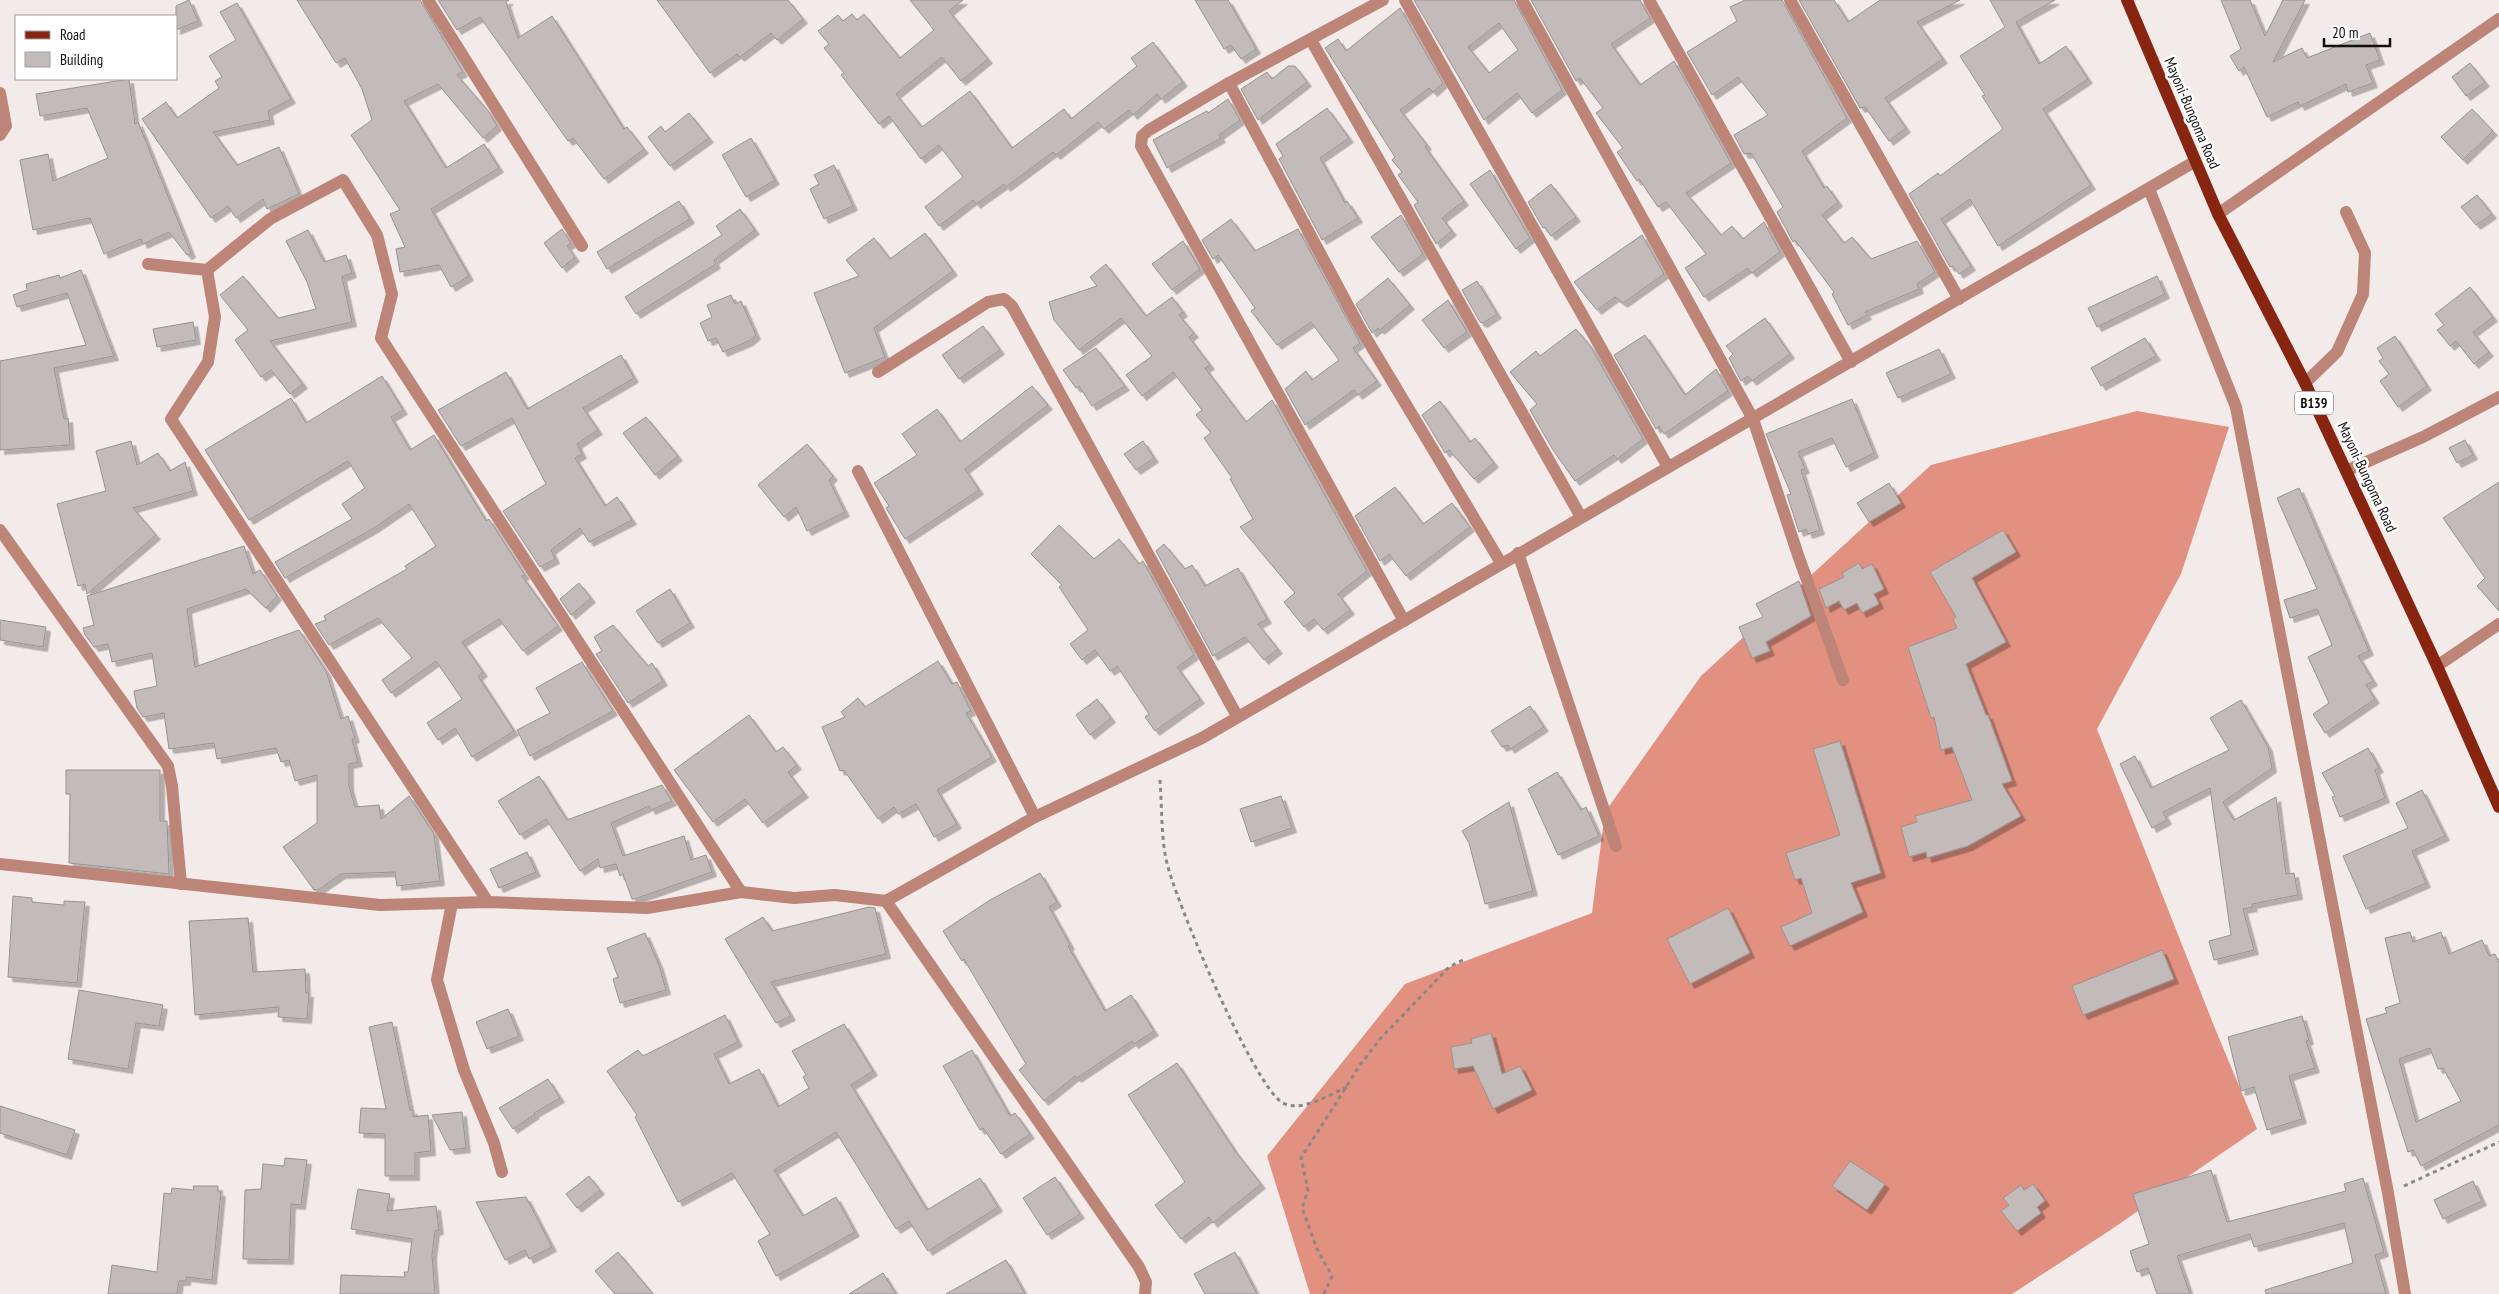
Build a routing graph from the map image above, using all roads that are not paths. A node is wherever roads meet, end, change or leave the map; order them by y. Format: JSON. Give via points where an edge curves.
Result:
{"nodes":[{"id":1,"x":428,"y":0,"type":"edge"},
{"id":2,"x":1383,"y":0,"type":"edge"},
{"id":3,"x":1405,"y":0,"type":"edge"},
{"id":4,"x":1522,"y":0,"type":"edge"},
{"id":5,"x":1649,"y":0,"type":"edge"},
{"id":6,"x":1790,"y":0,"type":"edge"},
{"id":7,"x":2127,"y":0,"type":"edge"},
{"id":8,"x":2499,"y":19,"type":"edge"},
{"id":9,"x":1311,"y":40,"type":"junction"},
{"id":10,"x":1229,"y":83,"type":"junction"},
{"id":11,"x":0,"y":93,"type":"edge"},
{"id":12,"x":0,"y":135,"type":"edge"},
{"id":13,"x":2194,"y":162,"type":"junction"},
{"id":14,"x":2149,"y":189,"type":"junction"},
{"id":15,"x":2346,"y":212,"type":"dead end"},
{"id":16,"x":2218,"y":214,"type":"junction"},
{"id":17,"x":582,"y":246,"type":"dead end"},
{"id":18,"x":148,"y":264,"type":"dead end"},
{"id":19,"x":207,"y":270,"type":"junction"},
{"id":20,"x":1959,"y":299,"type":"junction"},
{"id":21,"x":1851,"y":362,"type":"junction"},
{"id":22,"x":878,"y":372,"type":"dead end"},
{"id":23,"x":2305,"y":383,"type":"junction"},
{"id":24,"x":2499,"y":397,"type":"edge"},
{"id":25,"x":1753,"y":419,"type":"junction"},
{"id":26,"x":1668,"y":467,"type":"junction"},
{"id":27,"x":858,"y":471,"type":"dead end"},
{"id":28,"x":2346,"y":471,"type":"junction"},
{"id":29,"x":1581,"y":517,"type":"junction"},
{"id":30,"x":0,"y":530,"type":"edge"},
{"id":31,"x":1518,"y":554,"type":"junction"},
{"id":32,"x":1501,"y":563,"type":"junction"},
{"id":33,"x":1404,"y":621,"type":"junction"},
{"id":34,"x":2499,"y":624,"type":"edge"},
{"id":35,"x":2437,"y":666,"type":"junction"},
{"id":36,"x":1843,"y":680,"type":"dead end"},
{"id":37,"x":1238,"y":716,"type":"junction"},
{"id":38,"x":2499,"y":807,"type":"edge"},
{"id":39,"x":1035,"y":817,"type":"junction"},
{"id":40,"x":1616,"y":846,"type":"dead end"},
{"id":41,"x":0,"y":864,"type":"edge"},
{"id":42,"x":181,"y":884,"type":"junction"},
{"id":43,"x":742,"y":892,"type":"junction"},
{"id":44,"x":886,"y":901,"type":"junction"},
{"id":45,"x":488,"y":902,"type":"junction"},
{"id":46,"x":452,"y":903,"type":"junction"},
{"id":47,"x":502,"y":1172,"type":"dead end"},
{"id":48,"x":1145,"y":1294,"type":"edge"},
{"id":49,"x":2405,"y":1294,"type":"edge"}],
"edges":[{"from":1,"to":17,"type":"street"},
{"from":2,"to":9,"type":"street"},
{"from":3,"to":26,"type":"street"},
{"from":4,"to":25,"type":"street"},
{"from":5,"to":21,"type":"street"},
{"from":6,"to":20,"type":"street"},
{"from":7,"to":13,"type":"main road","name":"Mayoni-Bungoma Road","number":"B139"},
{"from":8,"to":16,"type":"street"},
{"from":9,"to":10,"type":"street"},
{"from":9,"to":29,"type":"street"},
{"from":10,"to":32,"type":"street","via":[[1359,326]]},
{"from":10,"to":33,"type":"street","via":[[1149,130],[1142,136],[1141,146]]},
{"from":11,"to":12,"type":"street","via":[[6,126]]},
{"from":13,"to":14,"type":"street"},
{"from":13,"to":16,"type":"main road","name":"Mayoni-Bungoma Road","number":"B139"},
{"from":14,"to":20,"type":"street"},
{"from":14,"to":49,"type":"street","via":[[2236,407]]},
{"from":15,"to":23,"type":"street","via":[[2365,253],[2363,294],[2337,352]]},
{"from":16,"to":23,"type":"main road","name":"Mayoni-Bungoma Road","number":"B139"},
{"from":18,"to":19,"type":"street"},
{"from":19,"to":43,"type":"street","via":[[270,219],[343,180],[377,235],[392,294],[381,338]]},
{"from":19,"to":45,"type":"street","via":[[216,317],[208,362],[171,419]]},
{"from":20,"to":21,"type":"street"},
{"from":21,"to":25,"type":"street"},
{"from":22,"to":37,"type":"street","via":[[988,302],[998,298],[1012,306]]},
{"from":23,"to":28,"type":"main road","name":"Mayoni-Bungoma Road","number":"B139"},
{"from":24,"to":28,"type":"street","via":[[2423,437]]},
{"from":25,"to":26,"type":"street"},
{"from":25,"to":36,"type":"street"},
{"from":26,"to":29,"type":"street"},
{"from":27,"to":39,"type":"street"},
{"from":28,"to":35,"type":"main road","name":"Mayoni-Bungoma Road","number":"B139"},
{"from":29,"to":31,"type":"street"},
{"from":30,"to":42,"type":"street","via":[[168,766]]},
{"from":31,"to":32,"type":"street"},
{"from":31,"to":40,"type":"street"},
{"from":32,"to":33,"type":"street"},
{"from":33,"to":37,"type":"street"},
{"from":34,"to":35,"type":"street"},
{"from":35,"to":38,"type":"main road","name":"Mayoni-Bungoma Road","number":"B139"},
{"from":37,"to":39,"type":"street","via":[[1202,738]]},
{"from":39,"to":44,"type":"street"},
{"from":41,"to":42,"type":"street"},
{"from":42,"to":46,"type":"street","via":[[380,905]]},
{"from":43,"to":44,"type":"street","via":[[794,898],[835,895]]},
{"from":43,"to":45,"type":"street","via":[[647,908]]},
{"from":44,"to":48,"type":"street","via":[[1139,1266],[1146,1282]]},
{"from":45,"to":46,"type":"street"},
{"from":46,"to":47,"type":"street","via":[[437,980],[464,1070],[494,1143]]}]}
